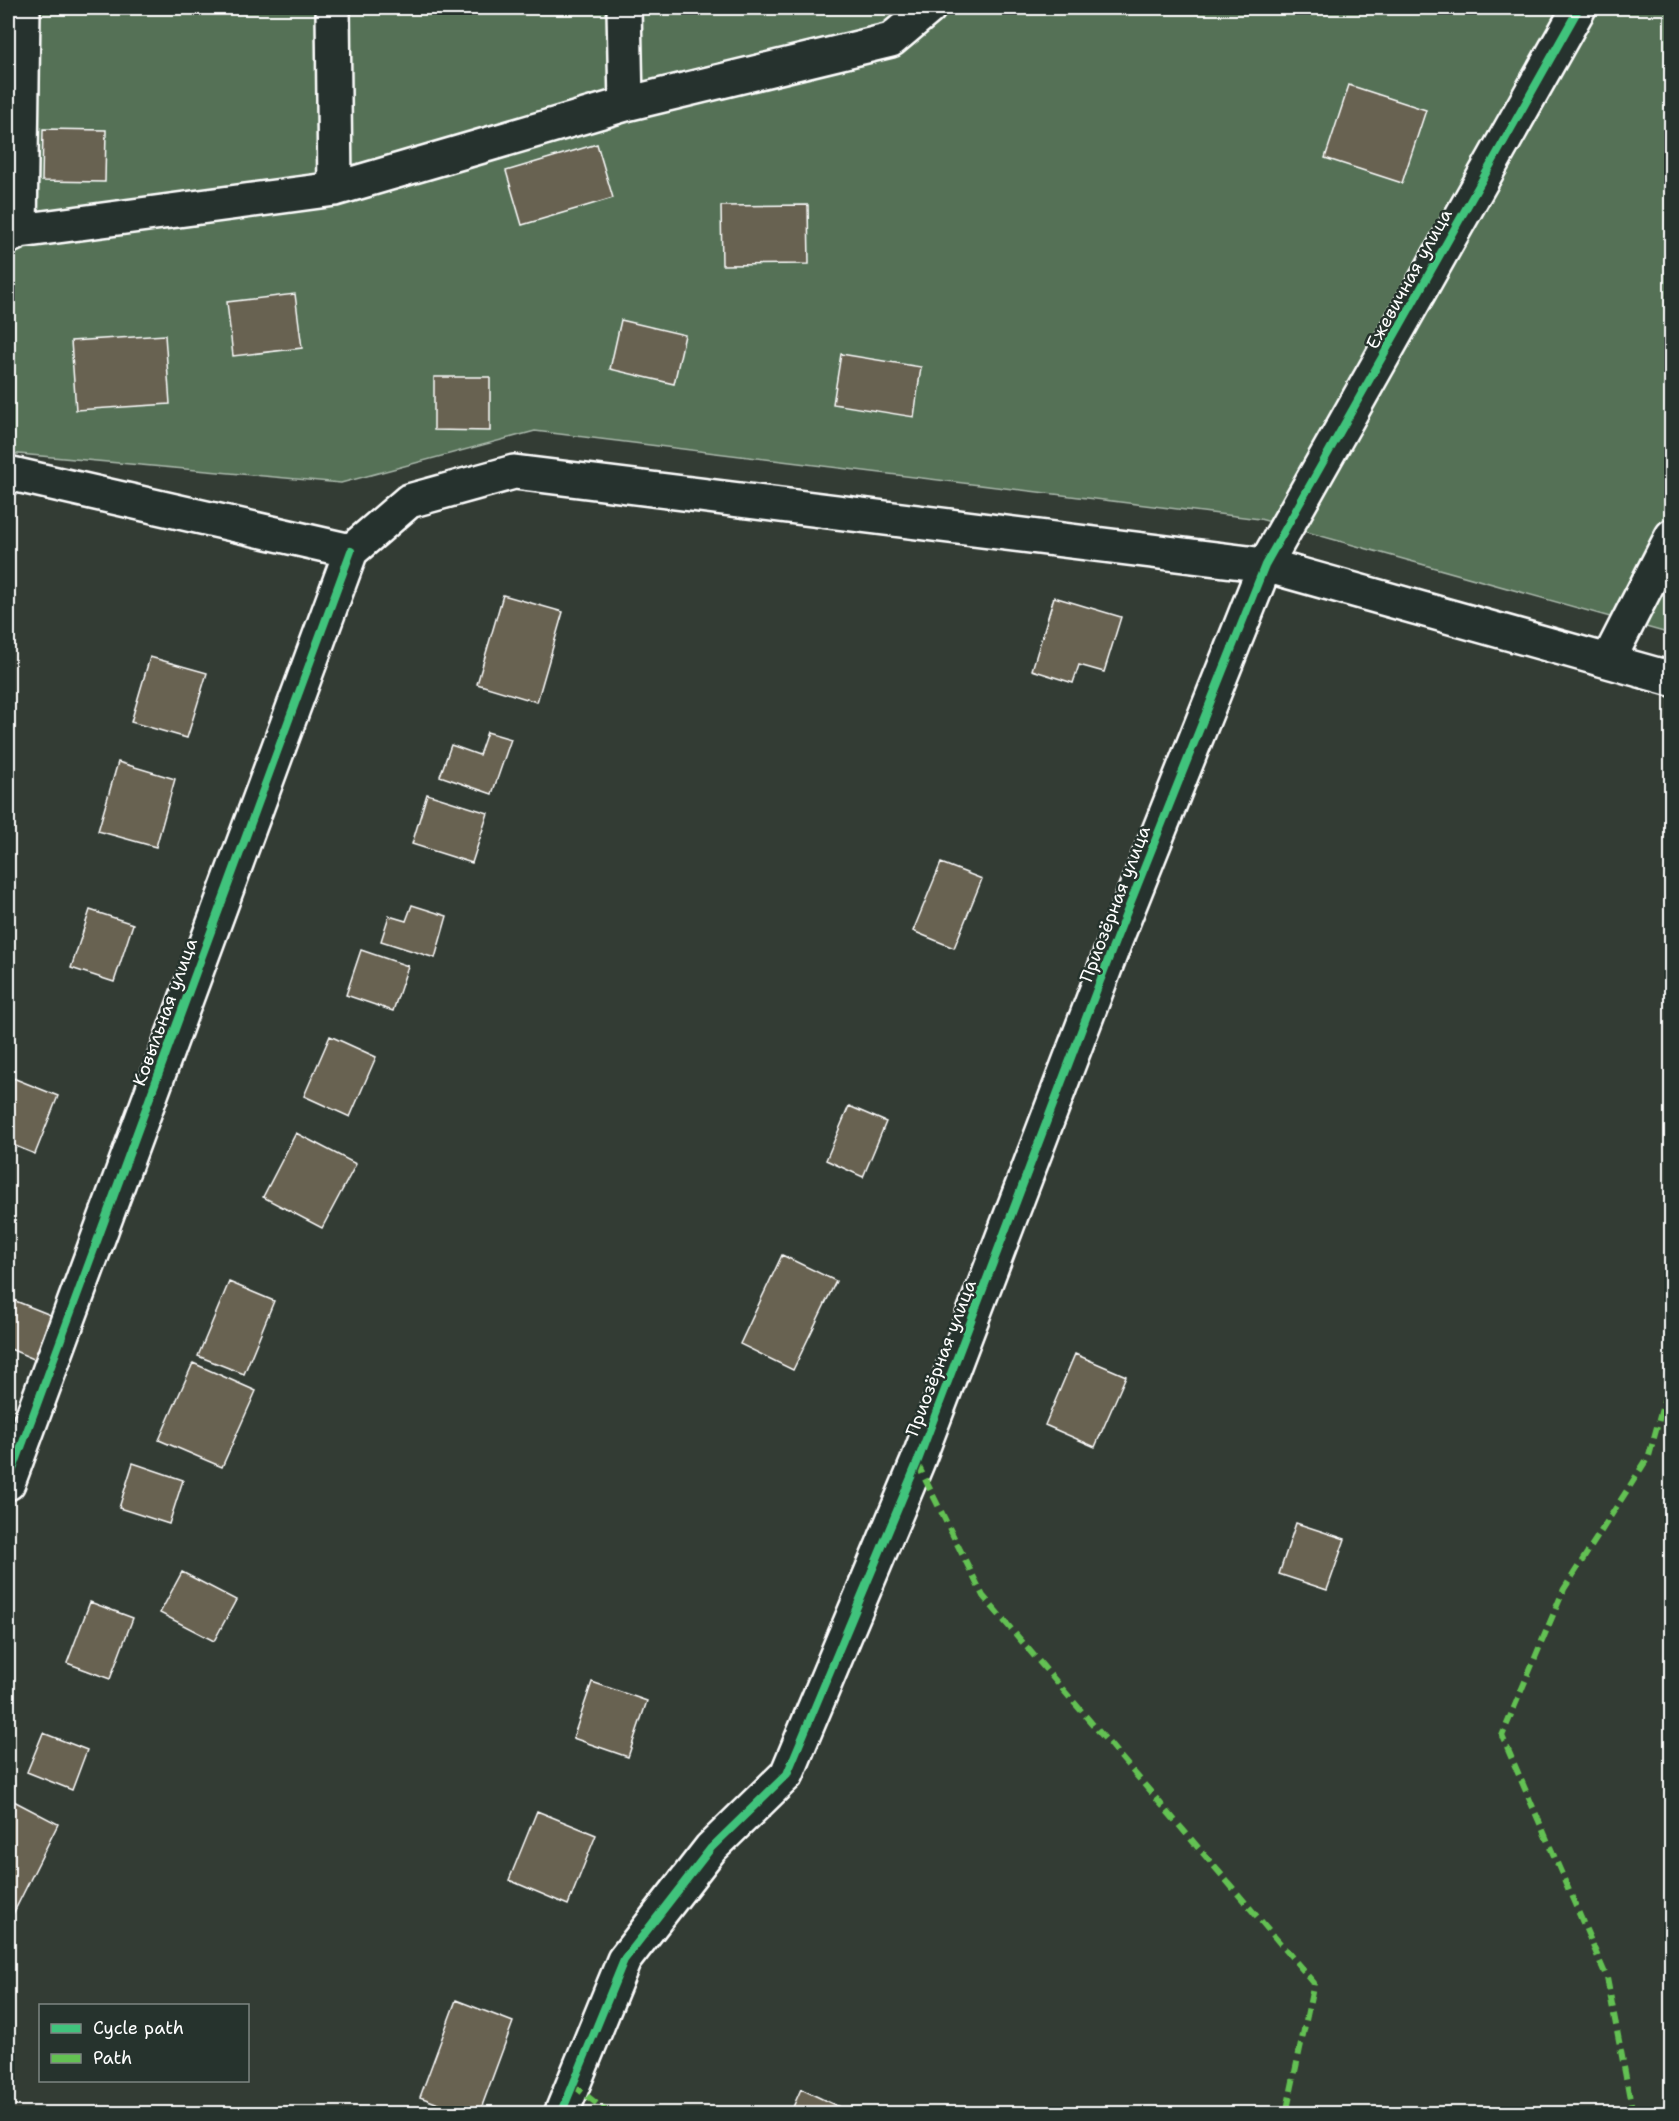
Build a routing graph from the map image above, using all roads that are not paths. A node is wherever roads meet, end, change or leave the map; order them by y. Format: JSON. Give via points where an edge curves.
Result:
{"nodes":[{"id":1,"x":23,"y":8,"type":"edge"},
{"id":2,"x":333,"y":8,"type":"edge"},
{"id":3,"x":624,"y":8,"type":"edge"},
{"id":4,"x":929,"y":8,"type":"edge"},
{"id":5,"x":1579,"y":8,"type":"edge"},
{"id":6,"x":626,"y":104,"type":"junction"},
{"id":7,"x":335,"y":189,"type":"junction"},
{"id":8,"x":14,"y":234,"type":"edge"},
{"id":9,"x":8,"y":473,"type":"edge"},
{"id":10,"x":1671,"y":536,"type":"edge"},
{"id":11,"x":351,"y":551,"type":"junction"},
{"id":12,"x":1265,"y":565,"type":"junction"},
{"id":13,"x":1608,"y":661,"type":"junction"},
{"id":14,"x":1671,"y":679,"type":"edge"},
{"id":15,"x":8,"y":1483,"type":"edge"},
{"id":16,"x":561,"y":2114,"type":"edge"}],
"edges":[{"from":1,"to":8,"type":"street"},
{"from":2,"to":7,"type":"street"},
{"from":3,"to":6,"type":"street"},
{"from":4,"to":6,"type":"street","via":[[891,40]]},
{"from":5,"to":12,"type":"street","name":"Ежевичная улица"},
{"from":6,"to":7,"type":"street"},
{"from":7,"to":8,"type":"street"},
{"from":9,"to":11,"type":"street"},
{"from":10,"to":13,"type":"street"},
{"from":11,"to":12,"type":"street","via":[[410,501],[514,472]]},
{"from":11,"to":15,"type":"street","name":"Ковыльная улица"},
{"from":12,"to":13,"type":"street"},
{"from":12,"to":16,"type":"street","name":"Приозёрная улица","via":[[1116,939],[917,1463],[787,1774],[711,1848],[624,1960]]},
{"from":13,"to":14,"type":"street"}]}
